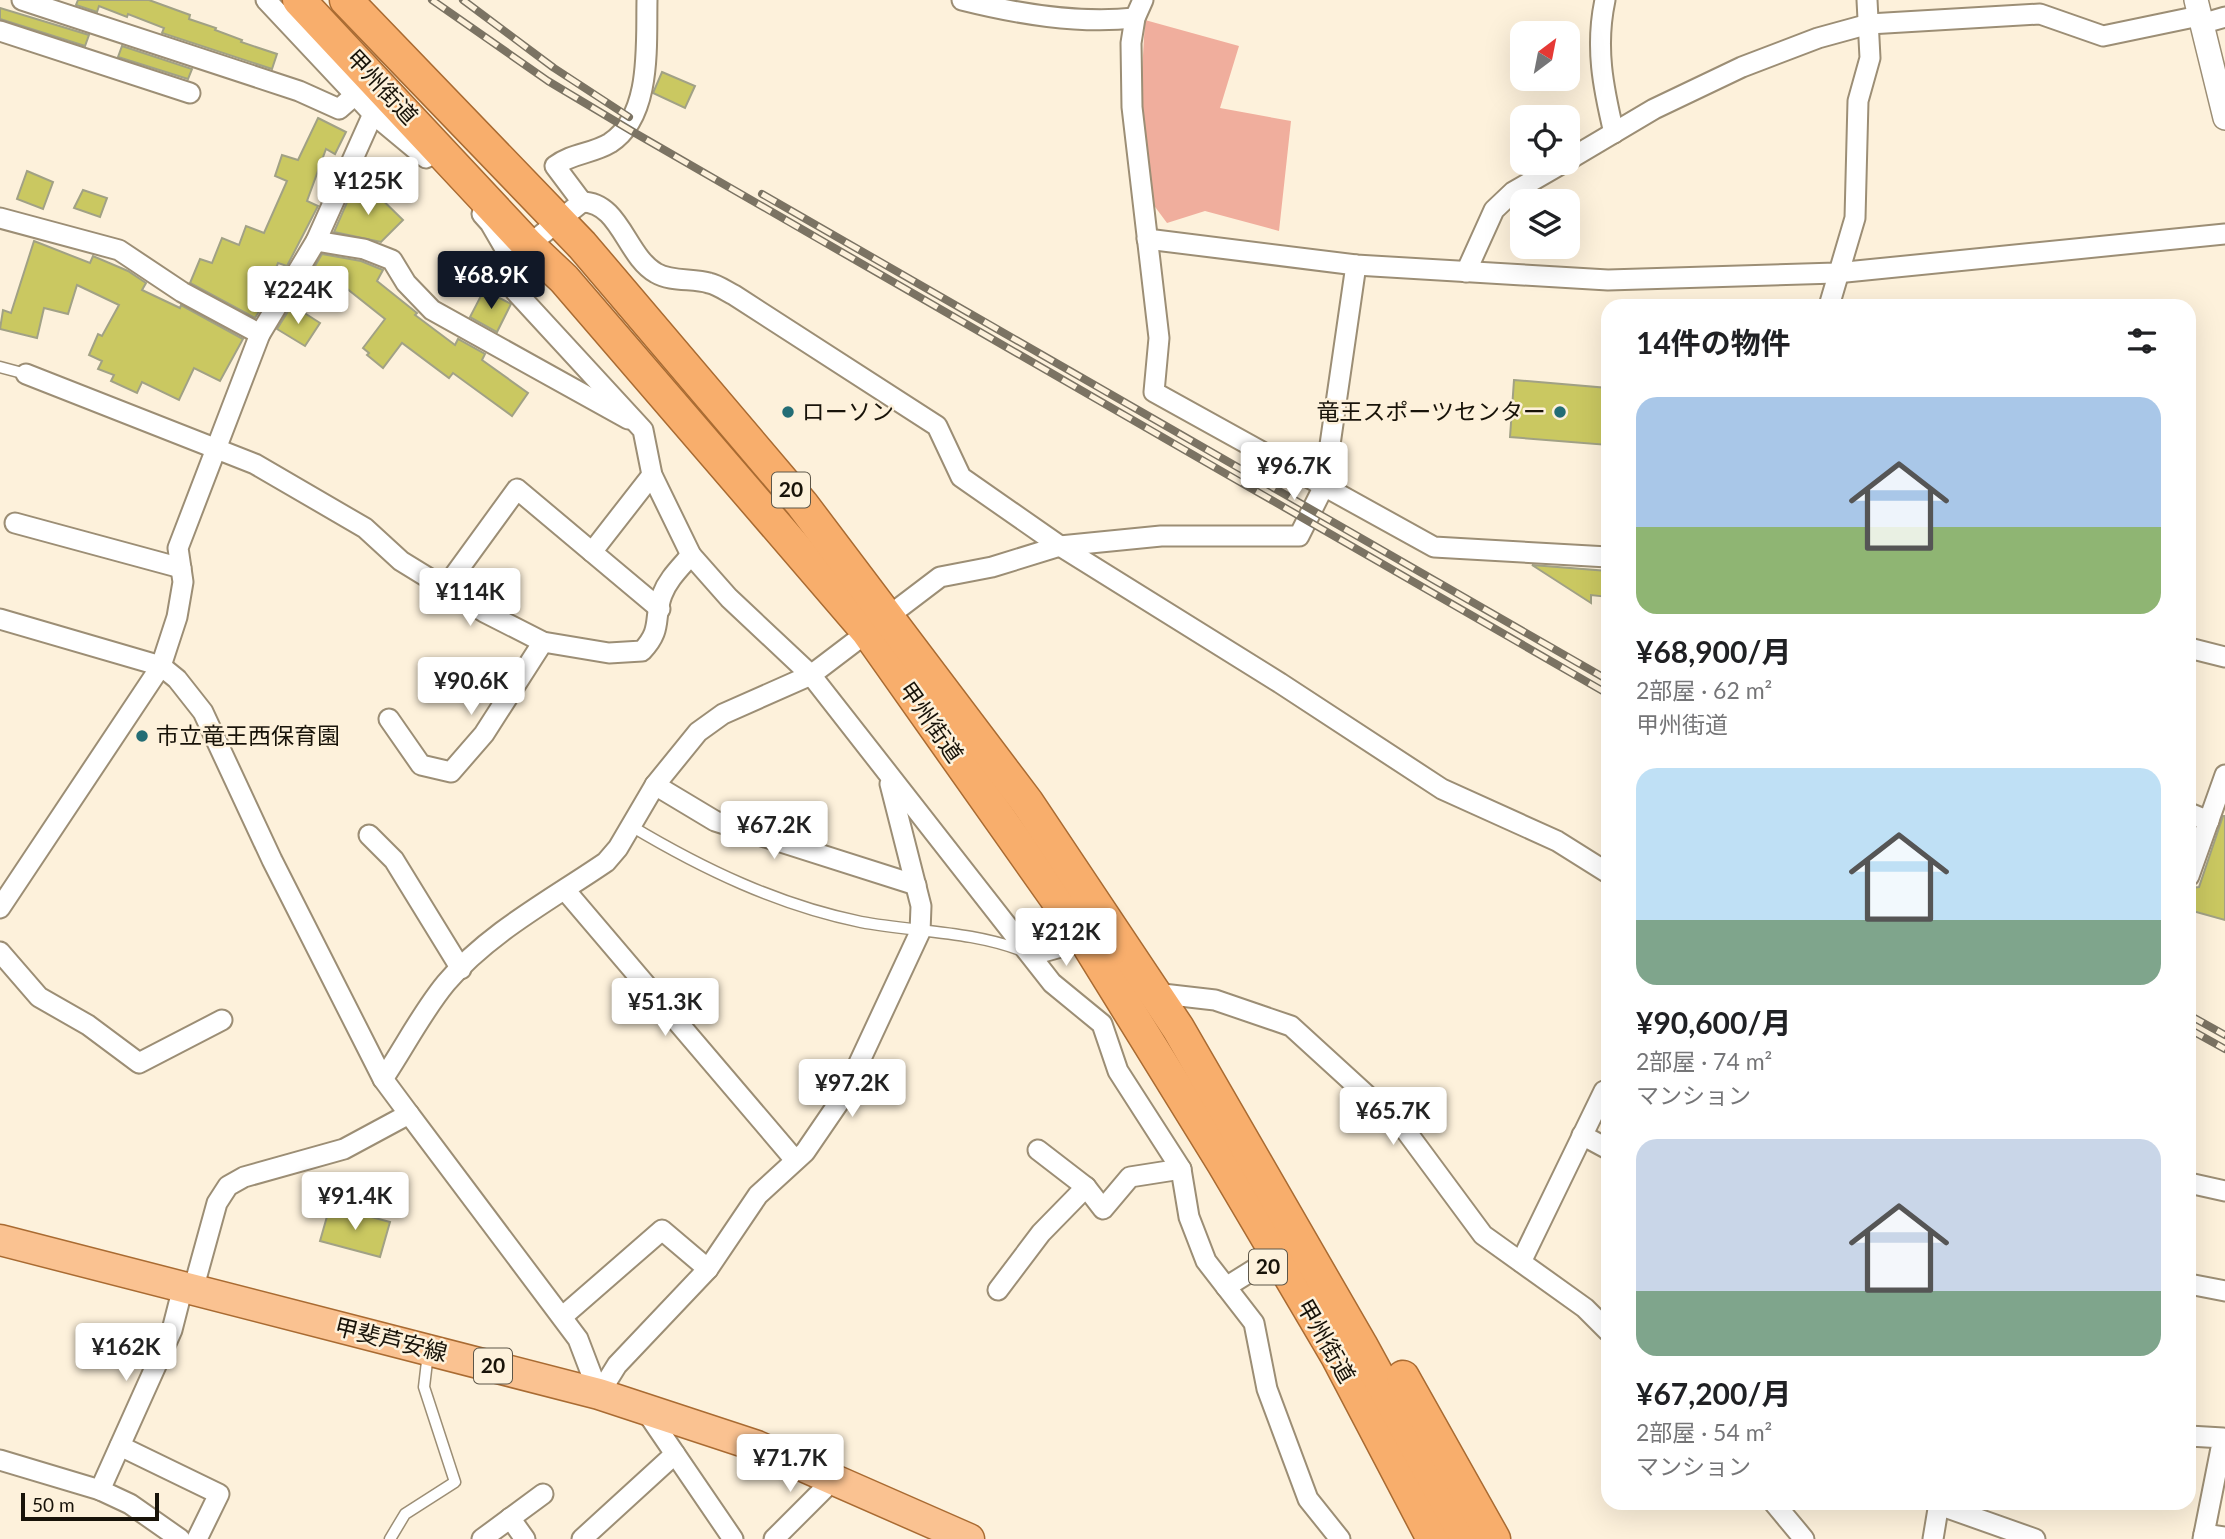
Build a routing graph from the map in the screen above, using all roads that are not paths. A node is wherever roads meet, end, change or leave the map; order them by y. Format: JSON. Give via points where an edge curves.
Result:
{"nodes":[{"id":1,"x":22,"y":0,"type":"edge"},
{"id":2,"x":266,"y":0,"type":"edge"},
{"id":3,"x":299,"y":0,"type":"edge"},
{"id":4,"x":346,"y":0,"type":"edge"},
{"id":5,"x":647,"y":0,"type":"edge"},
{"id":6,"x":962,"y":0,"type":"edge"},
{"id":7,"x":1605,"y":0,"type":"edge"},
{"id":8,"x":1867,"y":0,"type":"edge"},
{"id":9,"x":1139,"y":9,"type":"edge"},
{"id":10,"x":2199,"y":14,"type":"edge"},
{"id":11,"x":2225,"y":17,"type":"edge"},
{"id":12,"x":1869,"y":24,"type":"junction"},
{"id":13,"x":0,"y":31,"type":"edge"},
{"id":14,"x":190,"y":93,"type":"dead end"},
{"id":15,"x":355,"y":95,"type":"junction"},
{"id":16,"x":381,"y":104,"type":"junction"},
{"id":17,"x":2225,"y":118,"type":"edge"},
{"id":18,"x":1614,"y":133,"type":"junction"},
{"id":19,"x":1580,"y":153,"type":"edge"},
{"id":20,"x":1542,"y":175,"type":"edge"},
{"id":21,"x":570,"y":210,"type":"junction"},
{"id":22,"x":0,"y":218,"type":"edge"},
{"id":23,"x":2225,"y":234,"type":"edge"},
{"id":24,"x":1147,"y":239,"type":"junction"},
{"id":25,"x":316,"y":241,"type":"junction"},
{"id":26,"x":528,"y":245,"type":"junction"},
{"id":27,"x":1356,"y":265,"type":"junction"},
{"id":28,"x":1466,"y":271,"type":"junction"},
{"id":29,"x":1836,"y":273,"type":"junction"},
{"id":30,"x":520,"y":275,"type":"junction"},
{"id":31,"x":1830,"y":299,"type":"edge"},
{"id":32,"x":260,"y":334,"type":"junction"},
{"id":33,"x":0,"y":367,"type":"edge"},
{"id":34,"x":26,"y":374,"type":"joint"},
{"id":35,"x":640,"y":425,"type":"junction"},
{"id":36,"x":216,"y":448,"type":"junction"},
{"id":37,"x":652,"y":475,"type":"junction"},
{"id":38,"x":1324,"y":486,"type":"junction"},
{"id":39,"x":15,"y":523,"type":"dead end"},
{"id":40,"x":1060,"y":547,"type":"junction"},
{"id":41,"x":592,"y":552,"type":"junction"},
{"id":42,"x":691,"y":555,"type":"junction"},
{"id":43,"x":1601,"y":557,"type":"edge"},
{"id":44,"x":181,"y":568,"type":"junction"},
{"id":45,"x":445,"y":588,"type":"junction"},
{"id":46,"x":660,"y":609,"type":"junction"},
{"id":47,"x":0,"y":619,"type":"edge"},
{"id":48,"x":877,"y":624,"type":"junction"},
{"id":49,"x":543,"y":642,"type":"junction"},
{"id":50,"x":2196,"y":650,"type":"edge"},
{"id":51,"x":2225,"y":657,"type":"edge"},
{"id":52,"x":161,"y":666,"type":"junction"},
{"id":53,"x":811,"y":675,"type":"junction"},
{"id":54,"x":389,"y":719,"type":"dead end"},
{"id":55,"x":2225,"y":775,"type":"edge"},
{"id":56,"x":887,"y":776,"type":"junction"},
{"id":57,"x":655,"y":785,"type":"junction"},
{"id":58,"x":2196,"y":816,"type":"edge"},
{"id":59,"x":2209,"y":821,"type":"junction"},
{"id":60,"x":631,"y":826,"type":"junction"},
{"id":61,"x":369,"y":835,"type":"dead end"},
{"id":62,"x":2196,"y":857,"type":"edge"},
{"id":63,"x":1601,"y":869,"type":"edge"},
{"id":64,"x":916,"y":885,"type":"junction"},
{"id":65,"x":565,"y":890,"type":"junction"},
{"id":66,"x":0,"y":908,"type":"edge"},
{"id":67,"x":920,"y":932,"type":"junction"},
{"id":68,"x":1082,"y":935,"type":"junction"},
{"id":69,"x":0,"y":952,"type":"edge"},
{"id":70,"x":1031,"y":955,"type":"junction"},
{"id":71,"x":461,"y":969,"type":"junction"},
{"id":72,"x":1154,"y":993,"type":"junction"},
{"id":73,"x":1121,"y":997,"type":"junction"},
{"id":74,"x":222,"y":1020,"type":"dead end"},
{"id":75,"x":1178,"y":1028,"type":"junction"},
{"id":76,"x":383,"y":1079,"type":"junction"},
{"id":77,"x":1601,"y":1097,"type":"edge"},
{"id":78,"x":409,"y":1114,"type":"junction"},
{"id":79,"x":1582,"y":1135,"type":"junction"},
{"id":80,"x":1601,"y":1145,"type":"edge"},
{"id":81,"x":1038,"y":1150,"type":"dead end"},
{"id":82,"x":795,"y":1160,"type":"junction"},
{"id":83,"x":1181,"y":1169,"type":"junction"},
{"id":84,"x":2196,"y":1185,"type":"edge"},
{"id":85,"x":1086,"y":1187,"type":"junction"},
{"id":86,"x":2225,"y":1191,"type":"edge"},
{"id":87,"x":0,"y":1240,"type":"edge"},
{"id":88,"x":1266,"y":1262,"type":"junction"},
{"id":89,"x":1521,"y":1262,"type":"junction"},
{"id":90,"x":708,"y":1269,"type":"junction"},
{"id":91,"x":2196,"y":1285,"type":"edge"},
{"id":92,"x":1226,"y":1287,"type":"junction"},
{"id":93,"x":188,"y":1288,"type":"junction"},
{"id":94,"x":998,"y":1290,"type":"dead end"},
{"id":95,"x":2225,"y":1291,"type":"edge"},
{"id":96,"x":562,"y":1317,"type":"junction"},
{"id":97,"x":1601,"y":1324,"type":"edge"},
{"id":98,"x":428,"y":1349,"type":"junction"},
{"id":99,"x":1349,"y":1351,"type":"junction"},
{"id":100,"x":599,"y":1394,"type":"junction"},
{"id":101,"x":643,"y":1407,"type":"junction"},
{"id":102,"x":2196,"y":1436,"type":"edge"},
{"id":103,"x":120,"y":1446,"type":"junction"},
{"id":104,"x":675,"y":1454,"type":"junction"},
{"id":105,"x":0,"y":1460,"type":"edge"},
{"id":106,"x":835,"y":1478,"type":"junction"},
{"id":107,"x":100,"y":1490,"type":"junction"},
{"id":108,"x":542,"y":1494,"type":"dead end"},
{"id":109,"x":1780,"y":1510,"type":"edge"},
{"id":110,"x":1938,"y":1510,"type":"edge"},
{"id":111,"x":1955,"y":1510,"type":"edge"},
{"id":112,"x":510,"y":1518,"type":"junction"},
{"id":113,"x":2203,"y":1536,"type":"edge"},
{"id":114,"x":2225,"y":1537,"type":"edge"},
{"id":115,"x":180,"y":1539,"type":"edge"},
{"id":116,"x":197,"y":1539,"type":"edge"},
{"id":117,"x":390,"y":1539,"type":"edge"},
{"id":118,"x":482,"y":1539,"type":"edge"},
{"id":119,"x":525,"y":1539,"type":"edge"},
{"id":120,"x":582,"y":1539,"type":"edge"},
{"id":121,"x":733,"y":1539,"type":"edge"},
{"id":122,"x":774,"y":1539,"type":"edge"},
{"id":123,"x":969,"y":1539,"type":"edge"},
{"id":124,"x":1340,"y":1539,"type":"edge"},
{"id":125,"x":1413,"y":1539,"type":"edge"},
{"id":126,"x":1433,"y":1539,"type":"edge"},
{"id":127,"x":1467,"y":1539,"type":"edge"},
{"id":128,"x":1494,"y":1539,"type":"edge"},
{"id":129,"x":1804,"y":1539,"type":"edge"},
{"id":130,"x":1933,"y":1539,"type":"edge"},
{"id":131,"x":2035,"y":1539,"type":"edge"}],
"edges":[{"from":1,"to":15,"type":"street","via":[[299,91],[339,109]]},
{"from":2,"to":15,"type":"street"},
{"from":3,"to":16,"type":"highway","name":"甲州街道","number":"20"},
{"from":4,"to":21,"type":"highway","name":"甲州街道","number":"20"},
{"from":5,"to":21,"type":"street","via":[[641,100],[634,120],[609,143],[566,157],[555,166]]},
{"from":6,"to":9,"type":"street","via":[[1077,19]]},
{"from":7,"to":18,"type":"street","via":[[1599,63]]},
{"from":8,"to":12,"type":"street"},
{"from":9,"to":24,"type":"street","via":[[1131,43],[1132,107]]},
{"from":10,"to":11,"type":"street"},
{"from":10,"to":12,"type":"street","via":[[2103,36],[2040,14]]},
{"from":10,"to":17,"type":"street"},
{"from":12,"to":18,"type":"street","via":[[1742,67]]},
{"from":12,"to":29,"type":"street","via":[[1870,58],[1857,101],[1855,218]]},
{"from":13,"to":14,"type":"street"},
{"from":15,"to":16,"type":"street"},
{"from":16,"to":25,"type":"street"},
{"from":16,"to":26,"type":"highway","name":"甲州街道","number":"20"},
{"from":16,"to":30,"type":"street","via":[[409,141],[490,223]]},
{"from":18,"to":19,"type":"street"},
{"from":20,"to":28,"type":"street","via":[[1494,210]]},
{"from":21,"to":26,"type":"street"},
{"from":21,"to":40,"type":"street","via":[[596,202],[612,215],[621,234],[656,273],[709,282],[734,295],[937,426],[961,477]]},
{"from":21,"to":48,"type":"highway","name":"甲州街道","number":"20","via":[[803,504]]},
{"from":22,"to":32,"type":"street","via":[[119,250],[182,292]]},
{"from":23,"to":29,"type":"street"},
{"from":24,"to":27,"type":"street"},
{"from":24,"to":38,"type":"street","via":[[1159,338],[1154,392]]},
{"from":25,"to":32,"type":"street"},
{"from":25,"to":35,"type":"street","via":[[364,249],[392,260],[432,310]]},
{"from":26,"to":30,"type":"street","via":[[519,253]]},
{"from":26,"to":48,"type":"highway","name":"甲州街道","number":"20"},
{"from":27,"to":28,"type":"street"},
{"from":27,"to":38,"type":"street"},
{"from":28,"to":29,"type":"street","via":[[1608,280]]},
{"from":29,"to":31,"type":"street"},
{"from":30,"to":35,"type":"street","via":[[515,290]]},
{"from":32,"to":36,"type":"street"},
{"from":33,"to":34,"type":"lane"},
{"from":34,"to":36,"type":"street"},
{"from":35,"to":37,"type":"street"},
{"from":36,"to":44,"type":"street","via":[[178,548]]},
{"from":36,"to":45,"type":"street","via":[[255,464],[365,528],[401,561]]},
{"from":37,"to":41,"type":"street"},
{"from":37,"to":42,"type":"street"},
{"from":38,"to":40,"type":"street","via":[[1299,537],[1161,536]]},
{"from":38,"to":43,"type":"street","via":[[1434,547]]},
{"from":39,"to":44,"type":"street"},
{"from":40,"to":48,"type":"street","via":[[940,577]]},
{"from":40,"to":63,"type":"street","via":[[1280,682],[1442,789],[1557,841]]},
{"from":41,"to":45,"type":"street","via":[[517,489]]},
{"from":41,"to":46,"type":"street"},
{"from":42,"to":46,"type":"street","via":[[670,579]]},
{"from":42,"to":53,"type":"street","via":[[729,598]]},
{"from":44,"to":52,"type":"street","via":[[177,617]]},
{"from":45,"to":49,"type":"street"},
{"from":46,"to":49,"type":"street","via":[[655,637],[642,651],[609,653]]},
{"from":47,"to":52,"type":"street"},
{"from":48,"to":53,"type":"street"},
{"from":48,"to":68,"type":"highway","name":"甲州街道","number":"20"},
{"from":48,"to":72,"type":"highway","name":"甲州街道","number":"20","via":[[1027,802]]},
{"from":49,"to":54,"type":"street","via":[[484,734],[451,772],[421,765]]},
{"from":50,"to":51,"type":"street"},
{"from":52,"to":66,"type":"street"},
{"from":52,"to":76,"type":"street","via":[[203,712]]},
{"from":53,"to":56,"type":"street"},
{"from":53,"to":57,"type":"street","via":[[723,714],[698,732]]},
{"from":55,"to":59,"type":"street"},
{"from":56,"to":64,"type":"street"},
{"from":56,"to":70,"type":"street"},
{"from":57,"to":60,"type":"street"},
{"from":57,"to":64,"type":"street","via":[[715,821]]},
{"from":58,"to":59,"type":"street"},
{"from":59,"to":62,"type":"street"},
{"from":60,"to":65,"type":"street","via":[[606,862]]},
{"from":60,"to":67,"type":"lane","via":[[693,863],[791,904]]},
{"from":61,"to":71,"type":"street","via":[[394,860]]},
{"from":64,"to":67,"type":"street"},
{"from":65,"to":71,"type":"street"},
{"from":65,"to":82,"type":"street"},
{"from":67,"to":70,"type":"lane","via":[[965,935]]},
{"from":67,"to":82,"type":"street","via":[[844,1095],[806,1152]]},
{"from":68,"to":70,"type":"street","via":[[1068,945]]},
{"from":68,"to":73,"type":"highway","name":"甲州街道","number":"20"},
{"from":69,"to":74,"type":"street","via":[[39,997],[88,1025],[139,1063]]},
{"from":70,"to":83,"type":"street","via":[[1052,983],[1102,1024],[1118,1072]]},
{"from":71,"to":76,"type":"street","via":[[446,984]]},
{"from":72,"to":75,"type":"highway","name":"甲州街道","number":"20"},
{"from":72,"to":89,"type":"street","via":[[1215,1000],[1291,1026],[1406,1131],[1483,1235]]},
{"from":73,"to":88,"type":"highway","number":"20","via":[[1153,1077]]},
{"from":73,"to":99,"type":"highway","name":"甲州街道","number":"20"},
{"from":75,"to":99,"type":"highway","name":"甲州街道","number":"20"},
{"from":75,"to":128,"type":"highway","name":"甲州街道","number":"20","via":[[1233,1086]]},
{"from":76,"to":78,"type":"street"},
{"from":77,"to":79,"type":"street"},
{"from":78,"to":93,"type":"street","via":[[344,1149],[244,1177],[229,1186],[217,1203]]},
{"from":78,"to":96,"type":"street"},
{"from":79,"to":80,"type":"street"},
{"from":79,"to":89,"type":"street"},
{"from":81,"to":85,"type":"street"},
{"from":82,"to":90,"type":"street","via":[[758,1195]]},
{"from":83,"to":85,"type":"street","via":[[1130,1177],[1103,1209]]},
{"from":83,"to":92,"type":"street","via":[[1189,1217],[1206,1261]]},
{"from":84,"to":86,"type":"street"},
{"from":85,"to":94,"type":"street","via":[[1041,1233]]},
{"from":87,"to":93,"type":"main road","name":"甲斐芦安線","number":"20"},
{"from":88,"to":92,"type":"street"},
{"from":88,"to":125,"type":"highway","number":"20"},
{"from":89,"to":97,"type":"street"},
{"from":90,"to":96,"type":"street","via":[[662,1230]]},
{"from":90,"to":100,"type":"street","via":[[617,1365]]},
{"from":91,"to":95,"type":"street"},
{"from":92,"to":124,"type":"street","via":[[1254,1323],[1267,1389],[1308,1499]]},
{"from":93,"to":98,"type":"main road","name":"甲斐芦安線","number":"20"},
{"from":93,"to":103,"type":"street"},
{"from":96,"to":100,"type":"street","via":[[578,1339]]},
{"from":98,"to":100,"type":"main road","name":"甲斐芦安線","number":"20"},
{"from":98,"to":117,"type":"lane","via":[[424,1387],[455,1482],[405,1514]]},
{"from":99,"to":126,"type":"highway","name":"甲州街道","number":"20"},
{"from":99,"to":127,"type":"highway","name":"甲州街道","number":"20"},
{"from":100,"to":101,"type":"main road","name":"甲斐芦安線","number":"20"},
{"from":101,"to":104,"type":"street"},
{"from":101,"to":106,"type":"main road","name":"甲斐芦安線","number":"20"},
{"from":102,"to":113,"type":"street","via":[[2223,1438]]},
{"from":103,"to":107,"type":"street"},
{"from":103,"to":116,"type":"street","via":[[219,1494]]},
{"from":104,"to":120,"type":"street"},
{"from":104,"to":121,"type":"street"},
{"from":105,"to":107,"type":"street"},
{"from":106,"to":122,"type":"street"},
{"from":106,"to":123,"type":"main road","name":"甲斐芦安線","number":"20"},
{"from":107,"to":115,"type":"street","via":[[130,1504]]},
{"from":108,"to":112,"type":"street"},
{"from":109,"to":129,"type":"street"},
{"from":110,"to":130,"type":"street"},
{"from":111,"to":131,"type":"street"},
{"from":112,"to":118,"type":"street"},
{"from":112,"to":119,"type":"street"},
{"from":113,"to":114,"type":"street"}]}
